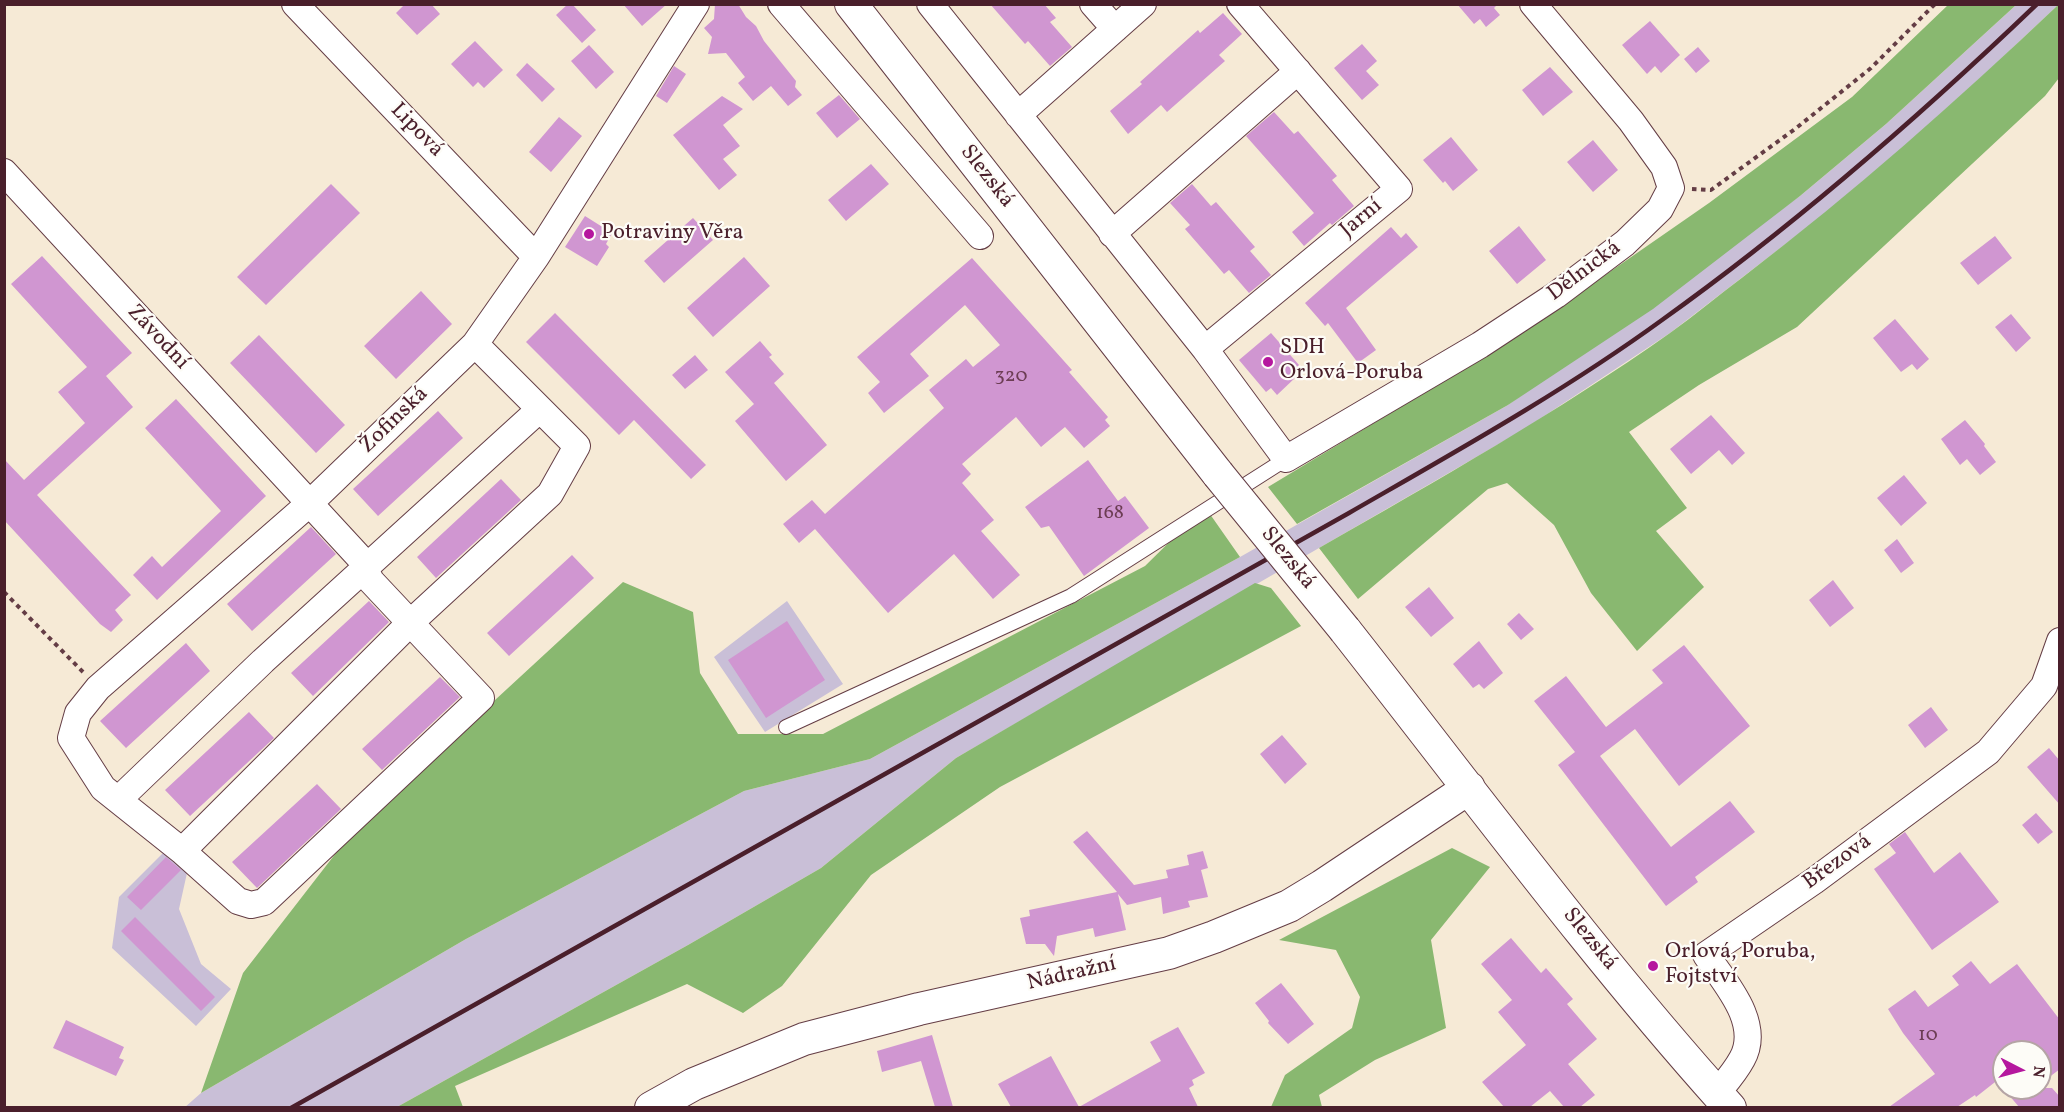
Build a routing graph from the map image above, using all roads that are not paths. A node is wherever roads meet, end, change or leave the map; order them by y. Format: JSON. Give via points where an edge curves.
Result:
{"nodes":[{"id":1,"x":295,"y":4,"type":"edge"},
{"id":2,"x":696,"y":4,"type":"edge"},
{"id":3,"x":781,"y":4,"type":"edge"},
{"id":4,"x":851,"y":4,"type":"edge"},
{"id":5,"x":930,"y":4,"type":"edge"},
{"id":6,"x":1093,"y":4,"type":"edge"},
{"id":7,"x":1143,"y":4,"type":"edge"},
{"id":8,"x":1239,"y":4,"type":"edge"},
{"id":9,"x":1533,"y":4,"type":"edge"},
{"id":10,"x":1115,"y":29,"type":"junction"},
{"id":11,"x":1298,"y":71,"type":"junction"},
{"id":12,"x":1018,"y":115,"type":"junction"},
{"id":13,"x":4,"y":172,"type":"edge"},
{"id":14,"x":1112,"y":234,"type":"junction"},
{"id":15,"x":980,"y":236,"type":"dead end"},
{"id":16,"x":536,"y":257,"type":"junction"},
{"id":17,"x":475,"y":344,"type":"junction"},
{"id":18,"x":1206,"y":350,"type":"junction"},
{"id":19,"x":540,"y":409,"type":"junction"},
{"id":20,"x":1286,"y":459,"type":"junction"},
{"id":21,"x":310,"y":503,"type":"junction"},
{"id":22,"x":364,"y":569,"type":"junction"},
{"id":23,"x":410,"y":623,"type":"junction"},
{"id":24,"x":2060,"y":641,"type":"edge"},
{"id":25,"x":786,"y":727,"type":"dead end"},
{"id":26,"x":1469,"y":788,"type":"junction"},
{"id":27,"x":111,"y":794,"type":"junction"},
{"id":28,"x":182,"y":851,"type":"junction"},
{"id":29,"x":1723,"y":1100,"type":"edge"},
{"id":30,"x":652,"y":1107,"type":"edge"}],
"edges":[{"from":1,"to":16,"type":"street","name":"Lipová"},
{"from":2,"to":16,"type":"street","name":"Žofinská"},
{"from":3,"to":15,"type":"street","name":"Slezská"},
{"from":4,"to":26,"type":"street","name":"Slezská","bridge":true},
{"from":5,"to":12,"type":"street"},
{"from":6,"to":10,"type":"street"},
{"from":7,"to":10,"type":"street"},
{"from":8,"to":11,"type":"street","name":"Jarní"},
{"from":9,"to":20,"type":"street","name":"Dělnická","via":[[1631,121],[1664,167],[1671,188],[1660,209],[1625,243],[1556,295]]},
{"from":10,"to":12,"type":"street"},
{"from":11,"to":14,"type":"street"},
{"from":11,"to":18,"type":"street","name":"Jarní","via":[[1399,189]]},
{"from":12,"to":14,"type":"street"},
{"from":13,"to":21,"type":"street","name":"Závodní"},
{"from":14,"to":18,"type":"street"},
{"from":16,"to":17,"type":"street","name":"Žofinská"},
{"from":17,"to":19,"type":"street"},
{"from":17,"to":21,"type":"street","name":"Žofinská"},
{"from":18,"to":20,"type":"street"},
{"from":19,"to":22,"type":"street"},
{"from":19,"to":23,"type":"street","via":[[578,446],[550,494]]},
{"from":20,"to":25,"type":"lane","via":[[1071,596]]},
{"from":21,"to":22,"type":"street","name":"Závodní","via":[[360,558]]},
{"from":21,"to":27,"type":"street","name":"Žofinská","via":[[98,688],[78,713],[71,738]]},
{"from":22,"to":23,"type":"street","name":"Závodní"},
{"from":22,"to":27,"type":"street"},
{"from":23,"to":28,"type":"street"},
{"from":23,"to":28,"type":"street","name":"Žofinská","via":[[481,698],[264,902],[251,905],[238,901]]},
{"from":24,"to":29,"type":"street","name":"Březová","via":[[2044,686],[1988,752],[1814,881],[1706,955],[1741,1008],[1748,1033],[1743,1057]]},
{"from":26,"to":29,"type":"street","name":"Slezská"},
{"from":26,"to":30,"type":"street","name":"Nádražní","via":[[1288,906],[1214,937],[1169,953],[804,1039],[694,1084]]},
{"from":27,"to":28,"type":"street","name":"Žofinská"}]}
